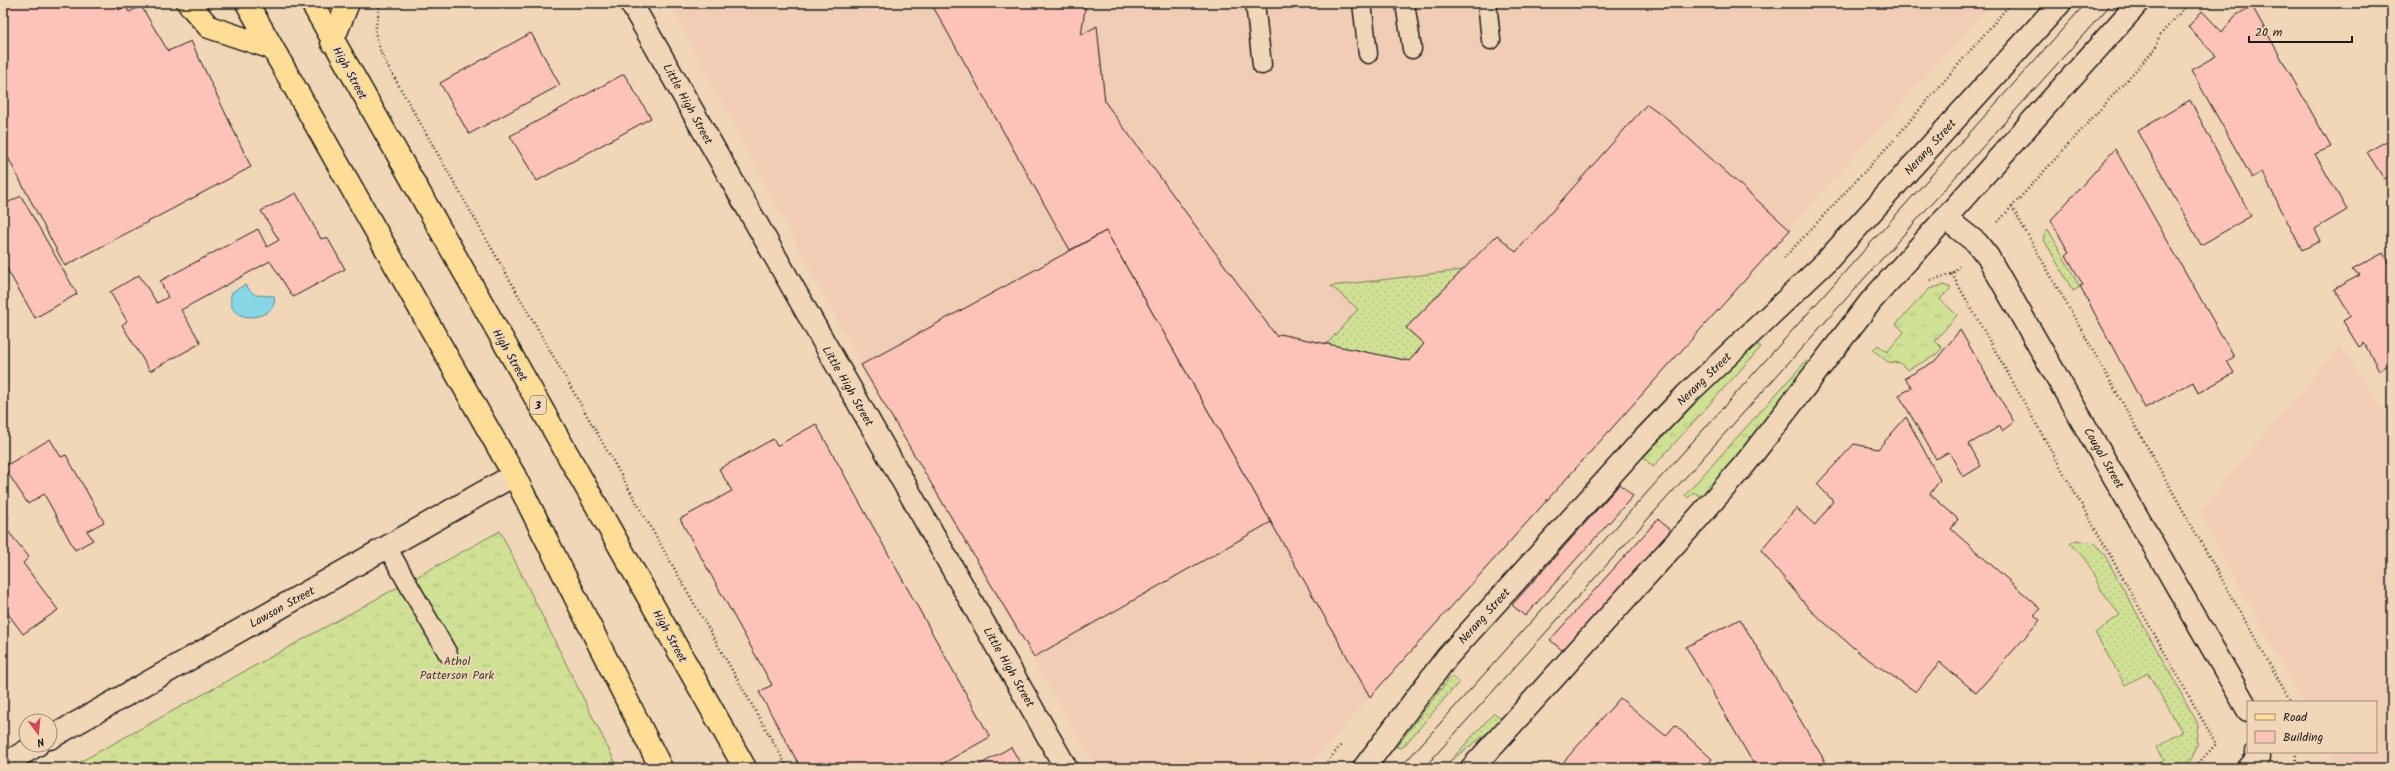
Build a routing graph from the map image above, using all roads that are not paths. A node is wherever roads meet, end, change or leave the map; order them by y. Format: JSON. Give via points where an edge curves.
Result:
{"nodes":[{"id":1,"x":188,"y":3,"type":"edge"},
{"id":2,"x":247,"y":3,"type":"edge"},
{"id":3,"x":312,"y":3,"type":"edge"},
{"id":4,"x":348,"y":3,"type":"edge"},
{"id":5,"x":631,"y":3,"type":"edge"},
{"id":6,"x":1362,"y":3,"type":"edge"},
{"id":7,"x":1405,"y":3,"type":"edge"},
{"id":8,"x":1487,"y":3,"type":"edge"},
{"id":9,"x":2060,"y":3,"type":"edge"},
{"id":10,"x":2138,"y":3,"type":"edge"},
{"id":11,"x":1253,"y":7,"type":"edge"},
{"id":12,"x":1492,"y":40,"type":"dead end"},
{"id":13,"x":332,"y":42,"type":"junction"},
{"id":14,"x":272,"y":48,"type":"junction"},
{"id":15,"x":1412,"y":49,"type":"dead end"},
{"id":16,"x":1368,"y":54,"type":"dead end"},
{"id":17,"x":1262,"y":65,"type":"dead end"},
{"id":18,"x":1945,"y":218,"type":"junction"},
{"id":19,"x":514,"y":475,"type":"junction"},
{"id":20,"x":387,"y":547,"type":"junction"},
{"id":21,"x":448,"y":654,"type":"dead end"},
{"id":22,"x":2247,"y":708,"type":"edge"},
{"id":23,"x":58,"y":733,"type":"edge"},
{"id":24,"x":23,"y":753,"type":"edge"},
{"id":25,"x":2257,"y":753,"type":"edge"},
{"id":26,"x":3,"y":764,"type":"edge"},
{"id":27,"x":661,"y":768,"type":"edge"},
{"id":28,"x":744,"y":768,"type":"edge"},
{"id":29,"x":1066,"y":768,"type":"edge"},
{"id":30,"x":1364,"y":768,"type":"edge"},
{"id":31,"x":1472,"y":768,"type":"edge"},
{"id":32,"x":2249,"y":768,"type":"edge"}],
"edges":[{"from":1,"to":14,"type":"main road","via":[[209,27]]},
{"from":2,"to":14,"type":"main road"},
{"from":3,"to":13,"type":"main road","name":"High Street","number":"3"},
{"from":4,"to":13,"type":"main road"},
{"from":5,"to":29,"type":"street","name":"Little High Street"},
{"from":6,"to":16,"type":"lane"},
{"from":7,"to":15,"type":"lane"},
{"from":8,"to":12,"type":"lane"},
{"from":9,"to":30,"type":"street","name":"Nerang Street","via":[[1825,263],[1686,395],[1633,451],[1447,657]]},
{"from":10,"to":18,"type":"street"},
{"from":11,"to":17,"type":"lane"},
{"from":13,"to":28,"type":"main road","name":"High Street","number":"3"},
{"from":14,"to":19,"type":"main road"},
{"from":18,"to":22,"type":"street","name":"Cougal Street","via":[[1977,243],[1988,257]]},
{"from":18,"to":31,"type":"street","via":[[1871,301],[1745,464]]},
{"from":19,"to":20,"type":"street","name":"Lawson Street"},
{"from":19,"to":27,"type":"main road"},
{"from":20,"to":21,"type":"lane"},
{"from":20,"to":23,"type":"street","name":"Lawson Street"},
{"from":24,"to":26,"type":"street"},
{"from":25,"to":32,"type":"street","via":[[2258,758]]}]}
